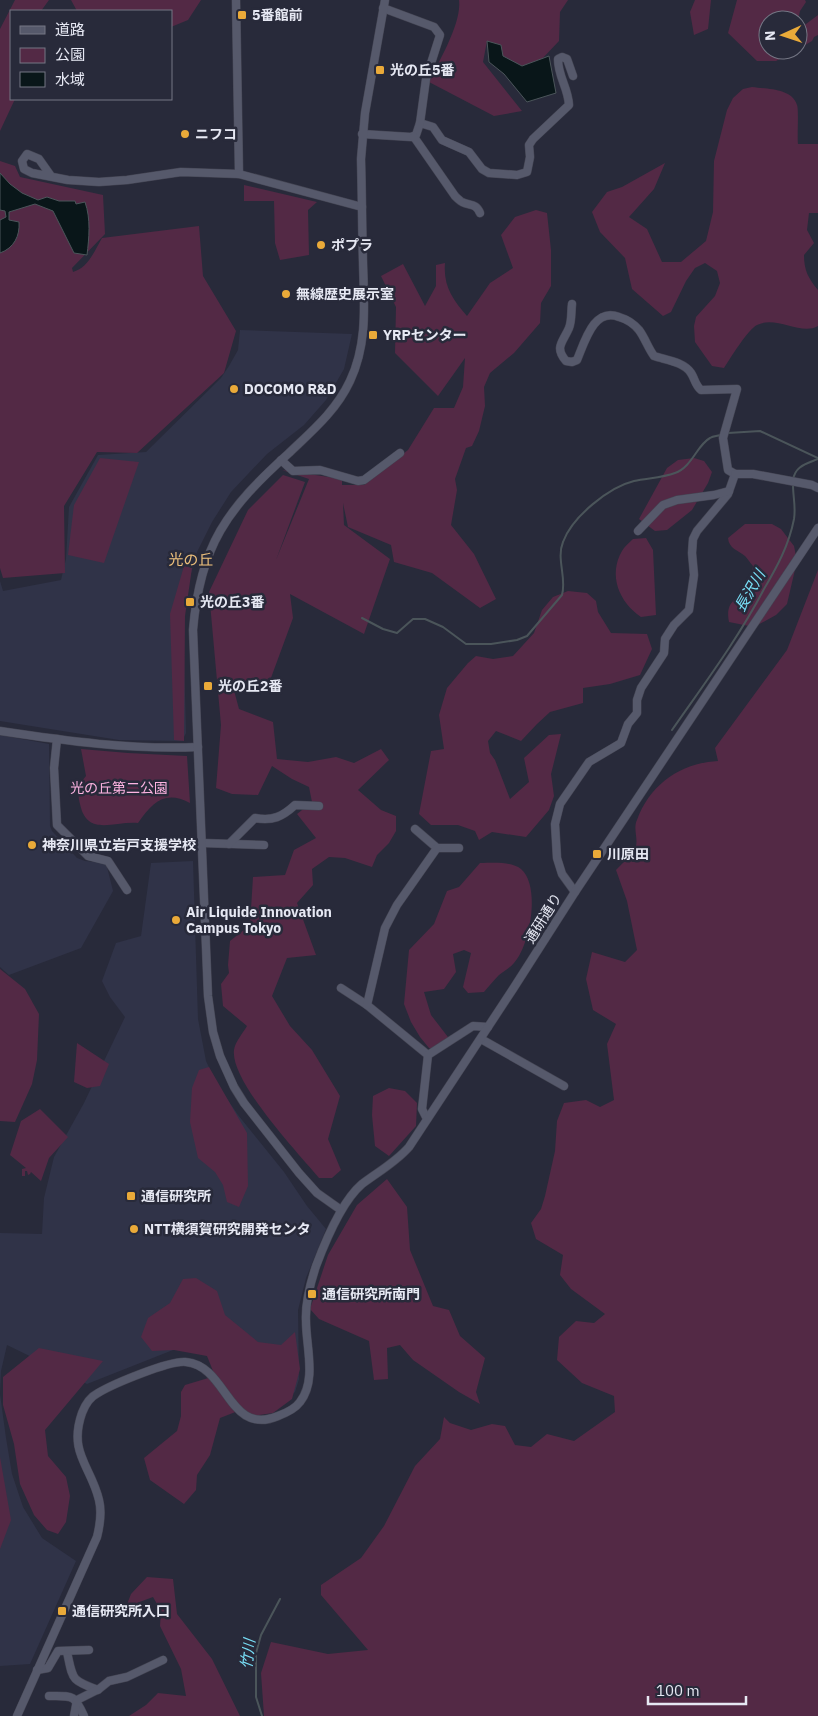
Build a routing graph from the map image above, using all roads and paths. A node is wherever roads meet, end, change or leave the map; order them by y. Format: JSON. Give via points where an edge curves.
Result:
{"nodes":[{"id":1,"x":236,"y":0,"type":"edge"},
{"id":2,"x":384,"y":4,"type":"edge"},
{"id":3,"x":573,"y":76,"type":"dead end"},
{"id":4,"x":420,"y":123,"type":"junction"},
{"id":5,"x":362,"y":134,"type":"junction"},
{"id":6,"x":414,"y":137,"type":"junction"},
{"id":7,"x":239,"y":174,"type":"junction"},
{"id":8,"x":51,"y":176,"type":"dead end"},
{"id":9,"x":362,"y":207,"type":"junction"},
{"id":10,"x":480,"y":213,"type":"dead end"},
{"id":11,"x":572,"y":304,"type":"dead end"},
{"id":12,"x":400,"y":453,"type":"dead end"},
{"id":13,"x":281,"y":460,"type":"junction"},
{"id":14,"x":735,"y":474,"type":"junction"},
{"id":15,"x":818,"y":488,"type":"edge"},
{"id":16,"x":729,"y":490,"type":"junction"},
{"id":17,"x":818,"y":528,"type":"edge"},
{"id":18,"x":638,"y":531,"type":"dead end"},
{"id":19,"x":0,"y":731,"type":"edge"},
{"id":20,"x":57,"y":739,"type":"junction"},
{"id":21,"x":198,"y":747,"type":"junction"},
{"id":22,"x":320,"y":806,"type":"dead end"},
{"id":23,"x":415,"y":830,"type":"dead end"},
{"id":24,"x":202,"y":843,"type":"junction"},
{"id":25,"x":230,"y":844,"type":"junction"},
{"id":26,"x":264,"y":846,"type":"dead end"},
{"id":27,"x":437,"y":848,"type":"junction"},
{"id":28,"x":459,"y":848,"type":"dead end"},
{"id":29,"x":127,"y":890,"type":"dead end"},
{"id":30,"x":575,"y":892,"type":"junction"},
{"id":31,"x":340,"y":988,"type":"dead end"},
{"id":32,"x":367,"y":1005,"type":"junction"},
{"id":33,"x":488,"y":1027,"type":"junction"},
{"id":34,"x":480,"y":1039,"type":"junction"},
{"id":35,"x":428,"y":1055,"type":"junction"},
{"id":36,"x":564,"y":1086,"type":"dead end"},
{"id":37,"x":427,"y":1119,"type":"junction"},
{"id":38,"x":341,"y":1210,"type":"junction"},
{"id":39,"x":89,"y":1650,"type":"dead end"},
{"id":40,"x":67,"y":1652,"type":"junction"},
{"id":41,"x":163,"y":1660,"type":"dead end"},
{"id":42,"x":38,"y":1670,"type":"junction"},
{"id":43,"x":98,"y":1690,"type":"junction"},
{"id":44,"x":48,"y":1696,"type":"dead end"},
{"id":45,"x":76,"y":1700,"type":"junction"},
{"id":46,"x":17,"y":1716,"type":"edge"},
{"id":47,"x":74,"y":1716,"type":"edge"},
{"id":48,"x":84,"y":1716,"type":"edge"}],
"edges":[{"from":1,"to":7,"type":"street"},
{"from":2,"to":4,"type":"street","via":[[434,27],[440,35],[426,79]]},
{"from":2,"to":5,"type":"street"},
{"from":3,"to":4,"type":"street","via":[[567,59],[558,59],[558,71],[569,94],[569,105],[533,139],[529,145],[526,172],[517,175],[489,173],[469,152],[442,140],[433,127]]},
{"from":4,"to":6,"type":"street"},
{"from":5,"to":6,"type":"street"},
{"from":5,"to":9,"type":"street"},
{"from":6,"to":10,"type":"street","via":[[454,196],[477,207]]},
{"from":7,"to":8,"type":"street","via":[[181,172],[105,182]]},
{"from":7,"to":9,"type":"street"},
{"from":9,"to":13,"type":"street","via":[[364,322],[360,355],[332,410]]},
{"from":11,"to":14,"type":"street","via":[[570,327],[560,348],[566,361],[577,360],[594,324],[602,315],[611,314],[638,328],[654,356],[688,369],[701,390],[737,389],[723,438],[728,470]]},
{"from":12,"to":13,"type":"street","via":[[370,477],[358,481],[320,470],[293,471]]},
{"from":13,"to":21,"type":"street","via":[[234,508],[211,548],[200,579],[193,630]]},
{"from":14,"to":15,"type":"street","via":[[753,474]]},
{"from":14,"to":16,"type":"street"},
{"from":16,"to":18,"type":"street","via":[[663,505]]},
{"from":16,"to":30,"type":"street","via":[[693,539],[694,575],[689,610],[666,639],[664,654],[641,688],[637,713],[628,724],[621,743],[589,762],[560,804],[555,824],[557,858],[562,874]]},
{"from":17,"to":30,"type":"street","name":"通研通り"},
{"from":19,"to":20,"type":"street"},
{"from":20,"to":21,"type":"street","via":[[137,747]]},
{"from":20,"to":29,"type":"street","via":[[54,768],[56,825],[88,856],[108,861]]},
{"from":21,"to":24,"type":"street"},
{"from":22,"to":25,"type":"street","via":[[295,805],[285,814],[268,820],[255,818]]},
{"from":23,"to":27,"type":"street"},
{"from":24,"to":25,"type":"street"},
{"from":24,"to":38,"type":"street","via":[[210,1012],[220,1056],[244,1103],[305,1180]]},
{"from":25,"to":26,"type":"street"},
{"from":27,"to":28,"type":"street"},
{"from":27,"to":32,"type":"street","via":[[385,928]]},
{"from":30,"to":33,"type":"street","name":"通研通り"},
{"from":31,"to":32,"type":"street"},
{"from":32,"to":35,"type":"street"},
{"from":33,"to":34,"type":"street","name":"通研通り"},
{"from":33,"to":35,"type":"street","via":[[473,1026]]},
{"from":34,"to":36,"type":"street"},
{"from":34,"to":37,"type":"street","name":"通研通り"},
{"from":35,"to":37,"type":"street","via":[[422,1108]]},
{"from":37,"to":38,"type":"street","name":"通研通り","via":[[402,1154],[360,1186]]},
{"from":38,"to":42,"type":"street","name":"通研通り","via":[[316,1265],[306,1303],[307,1391],[290,1411],[263,1420],[250,1418],[233,1405],[206,1370],[186,1362],[160,1367],[95,1394],[88,1401],[80,1419],[79,1449],[100,1502],[101,1522]]},
{"from":39,"to":40,"type":"street"},
{"from":40,"to":42,"type":"street","via":[[58,1651],[48,1668]]},
{"from":40,"to":43,"type":"street","via":[[72,1675],[78,1683]]},
{"from":41,"to":43,"type":"street","via":[[110,1681]]},
{"from":42,"to":46,"type":"street","name":"通研通り"},
{"from":43,"to":45,"type":"street"},
{"from":44,"to":45,"type":"street","via":[[69,1696]]},
{"from":45,"to":47,"type":"street"},
{"from":45,"to":48,"type":"street"}]}
